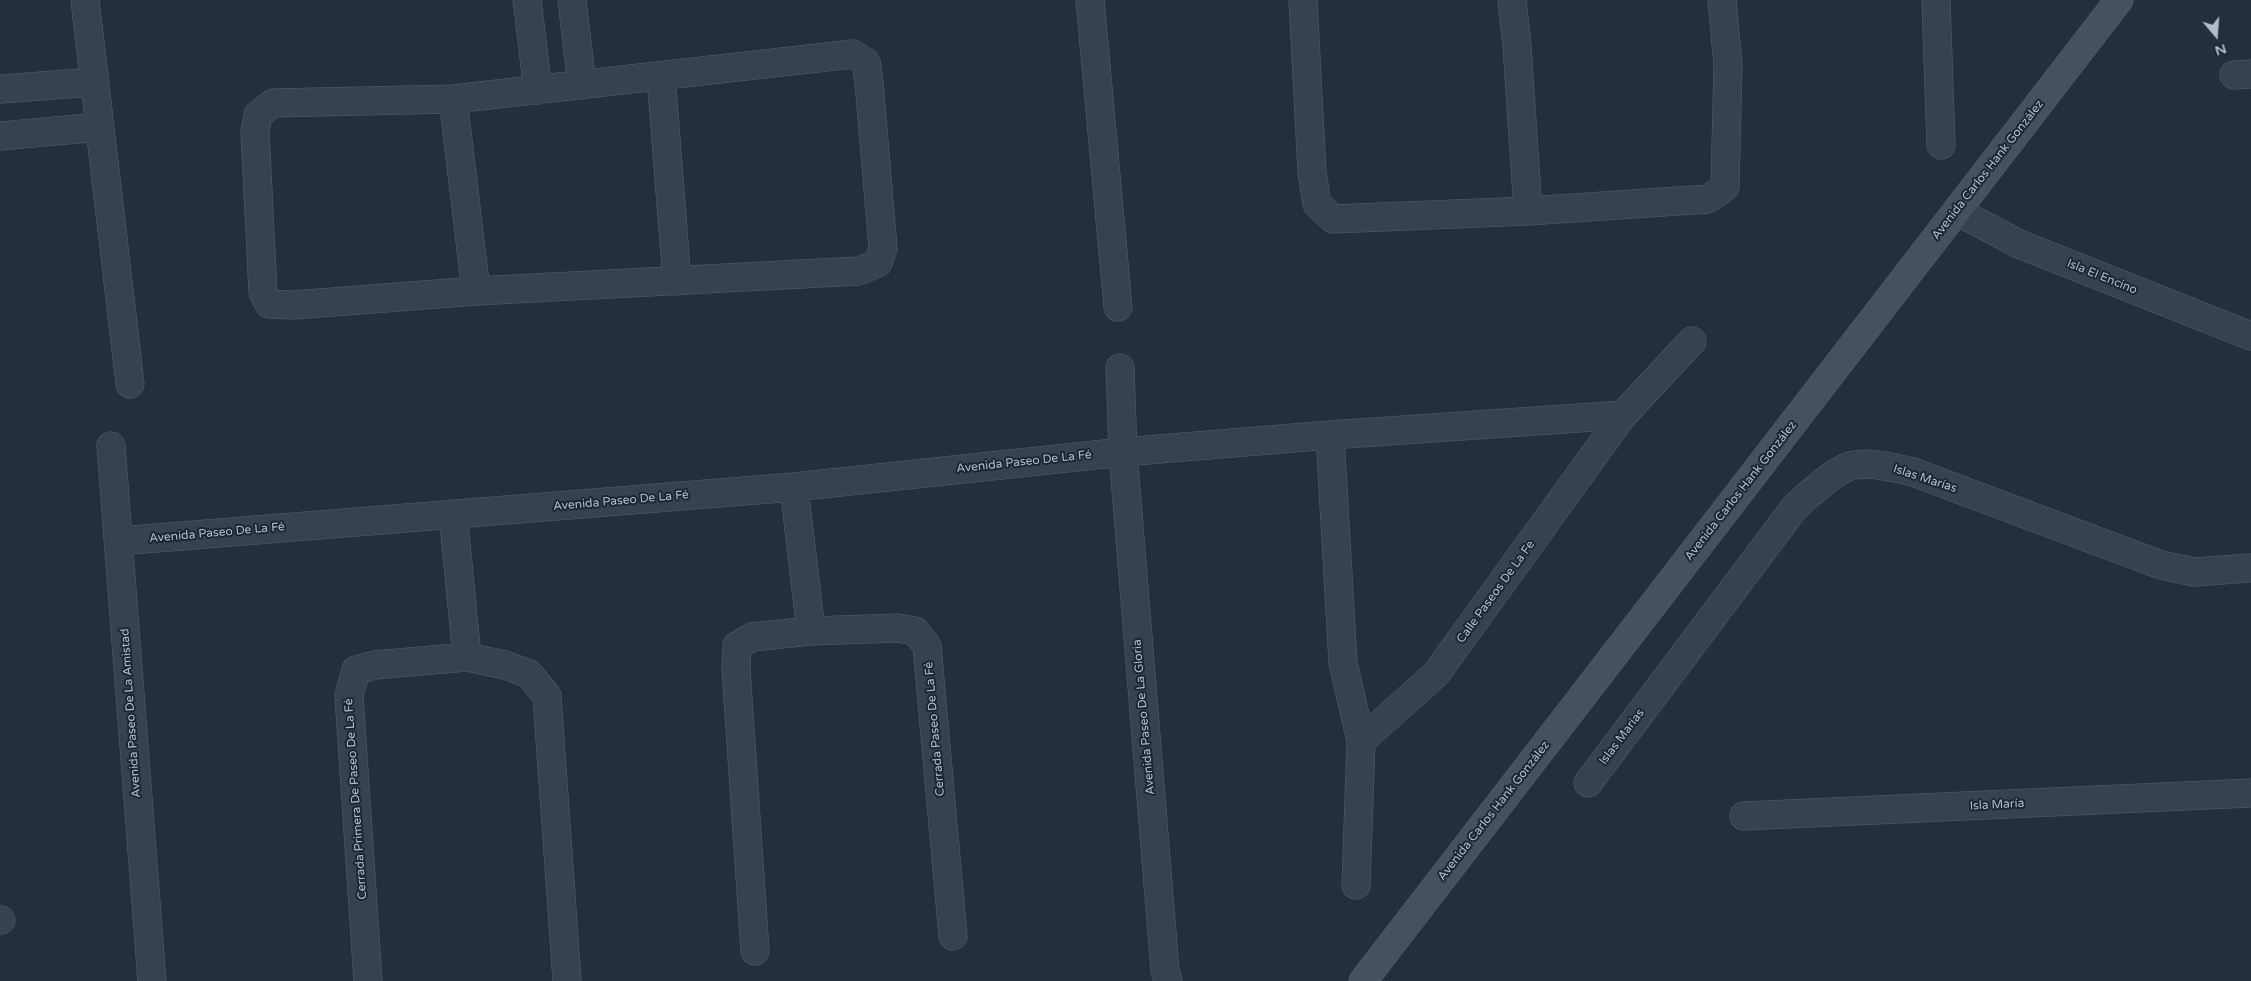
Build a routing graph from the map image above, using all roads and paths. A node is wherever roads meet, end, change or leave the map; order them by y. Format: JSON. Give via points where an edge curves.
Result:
{"nodes":[{"id":1,"x":85,"y":0,"type":"edge"},
{"id":2,"x":527,"y":0,"type":"edge"},
{"id":3,"x":572,"y":0,"type":"edge"},
{"id":4,"x":1090,"y":0,"type":"edge"},
{"id":5,"x":1303,"y":0,"type":"edge"},
{"id":6,"x":1512,"y":0,"type":"edge"},
{"id":7,"x":1722,"y":0,"type":"edge"},
{"id":8,"x":2119,"y":0,"type":"edge"},
{"id":9,"x":1937,"y":2,"type":"edge"},
{"id":10,"x":661,"y":76,"type":"junction"},
{"id":11,"x":94,"y":82,"type":"junction"},
{"id":12,"x":582,"y":86,"type":"junction"},
{"id":13,"x":0,"y":89,"type":"edge"},
{"id":14,"x":538,"y":90,"type":"junction"},
{"id":15,"x":453,"y":99,"type":"junction"},
{"id":16,"x":99,"y":127,"type":"junction"},
{"id":17,"x":0,"y":136,"type":"edge"},
{"id":18,"x":1941,"y":145,"type":"dead end"},
{"id":19,"x":1528,"y":211,"type":"junction"},
{"id":20,"x":1957,"y":211,"type":"junction"},
{"id":21,"x":677,"y":281,"type":"junction"},
{"id":22,"x":476,"y":291,"type":"junction"},
{"id":23,"x":1118,"y":307,"type":"dead end"},
{"id":24,"x":2251,"y":336,"type":"edge"},
{"id":25,"x":1692,"y":341,"type":"dead end"},
{"id":26,"x":1120,"y":368,"type":"dead end"},
{"id":27,"x":130,"y":384,"type":"dead end"},
{"id":28,"x":1623,"y":416,"type":"junction"},
{"id":29,"x":1330,"y":435,"type":"junction"},
{"id":30,"x":111,"y":446,"type":"dead end"},
{"id":31,"x":1122,"y":452,"type":"junction"},
{"id":32,"x":794,"y":487,"type":"junction"},
{"id":33,"x":453,"y":514,"type":"junction"},
{"id":34,"x":118,"y":541,"type":"junction"},
{"id":35,"x":2251,"y":568,"type":"edge"},
{"id":36,"x":810,"y":630,"type":"junction"},
{"id":37,"x":467,"y":657,"type":"junction"},
{"id":38,"x":1361,"y":741,"type":"junction"},
{"id":39,"x":1588,"y":783,"type":"dead end"},
{"id":40,"x":2251,"y":793,"type":"edge"},
{"id":41,"x":1744,"y":816,"type":"dead end"},
{"id":42,"x":1356,"y":885,"type":"dead end"},
{"id":43,"x":953,"y":936,"type":"dead end"},
{"id":44,"x":755,"y":951,"type":"dead end"},
{"id":45,"x":152,"y":981,"type":"edge"},
{"id":46,"x":368,"y":981,"type":"edge"},
{"id":47,"x":567,"y":981,"type":"edge"},
{"id":48,"x":1168,"y":981,"type":"edge"},
{"id":49,"x":1363,"y":981,"type":"edge"}],
"edges":[{"from":1,"to":11,"type":"street"},
{"from":2,"to":14,"type":"street"},
{"from":3,"to":12,"type":"street"},
{"from":4,"to":23,"type":"street"},
{"from":5,"to":19,"type":"street","via":[[1312,172],[1317,204],[1333,219]]},
{"from":6,"to":19,"type":"street"},
{"from":7,"to":19,"type":"street","via":[[1728,65],[1725,186],[1708,199]]},
{"from":8,"to":20,"type":"main road","name":"Avenida Carlos Hank González"},
{"from":9,"to":18,"type":"street"},
{"from":10,"to":12,"type":"street"},
{"from":10,"to":21,"type":"street"},
{"from":10,"to":21,"type":"street","via":[[853,54],[866,62],[883,248],[878,263],[859,271]]},
{"from":11,"to":13,"type":"street"},
{"from":11,"to":16,"type":"street"},
{"from":12,"to":14,"type":"street"},
{"from":14,"to":15,"type":"street"},
{"from":15,"to":22,"type":"street"},
{"from":15,"to":22,"type":"street","via":[[273,103],[258,115],[255,132],[263,292],[270,304],[294,305]]},
{"from":16,"to":17,"type":"street"},
{"from":16,"to":27,"type":"street"},
{"from":20,"to":24,"type":"street","name":"Isla El Encino","via":[[2019,244]]},
{"from":20,"to":49,"type":"main road","name":"Avenida Carlos Hank González"},
{"from":21,"to":22,"type":"street"},
{"from":25,"to":28,"type":"street","name":"Calle Paseos De La Fe"},
{"from":26,"to":31,"type":"street","name":"Avenida Paseo De La Gloria"},
{"from":28,"to":29,"type":"street"},
{"from":28,"to":38,"type":"street","name":"Calle Paseos De La Fe","via":[[1436,674]]},
{"from":29,"to":31,"type":"street"},
{"from":29,"to":38,"type":"street","via":[[1343,663]]},
{"from":30,"to":34,"type":"street","name":"Avenida Paseo De La Amistad"},
{"from":31,"to":32,"type":"street","name":"Avenida Paseo De La Fé"},
{"from":31,"to":48,"type":"street","name":"Avenida Paseo De La Gloria"},
{"from":32,"to":33,"type":"street","name":"Avenida Paseo De La Fé"},
{"from":32,"to":36,"type":"street"},
{"from":33,"to":34,"type":"street","name":"Avenida Paseo De La Fé"},
{"from":33,"to":37,"type":"street"},
{"from":34,"to":45,"type":"street","name":"Avenida Paseo De La Amistad"},
{"from":35,"to":39,"type":"street","name":"Islas Marías","via":[[2194,572],[2161,565],[1913,472],[1854,465],[1828,478],[1795,507]]},
{"from":36,"to":43,"type":"street","name":"Cerrada Paseo De La Fé","via":[[898,628],[915,631],[927,646]]},
{"from":36,"to":44,"type":"street","name":"Cerrada Paseo De La Fé","via":[[752,638],[737,646]]},
{"from":37,"to":46,"type":"street","name":"Cerrada Primera De Paseo De La Fé","via":[[375,665],[356,670],[349,696]]},
{"from":37,"to":47,"type":"street","name":"Cerrada Primera De Paseo De La Fé","via":[[529,674],[547,696]]},
{"from":38,"to":42,"type":"street"},
{"from":40,"to":41,"type":"street","name":"Isla María"}]}
